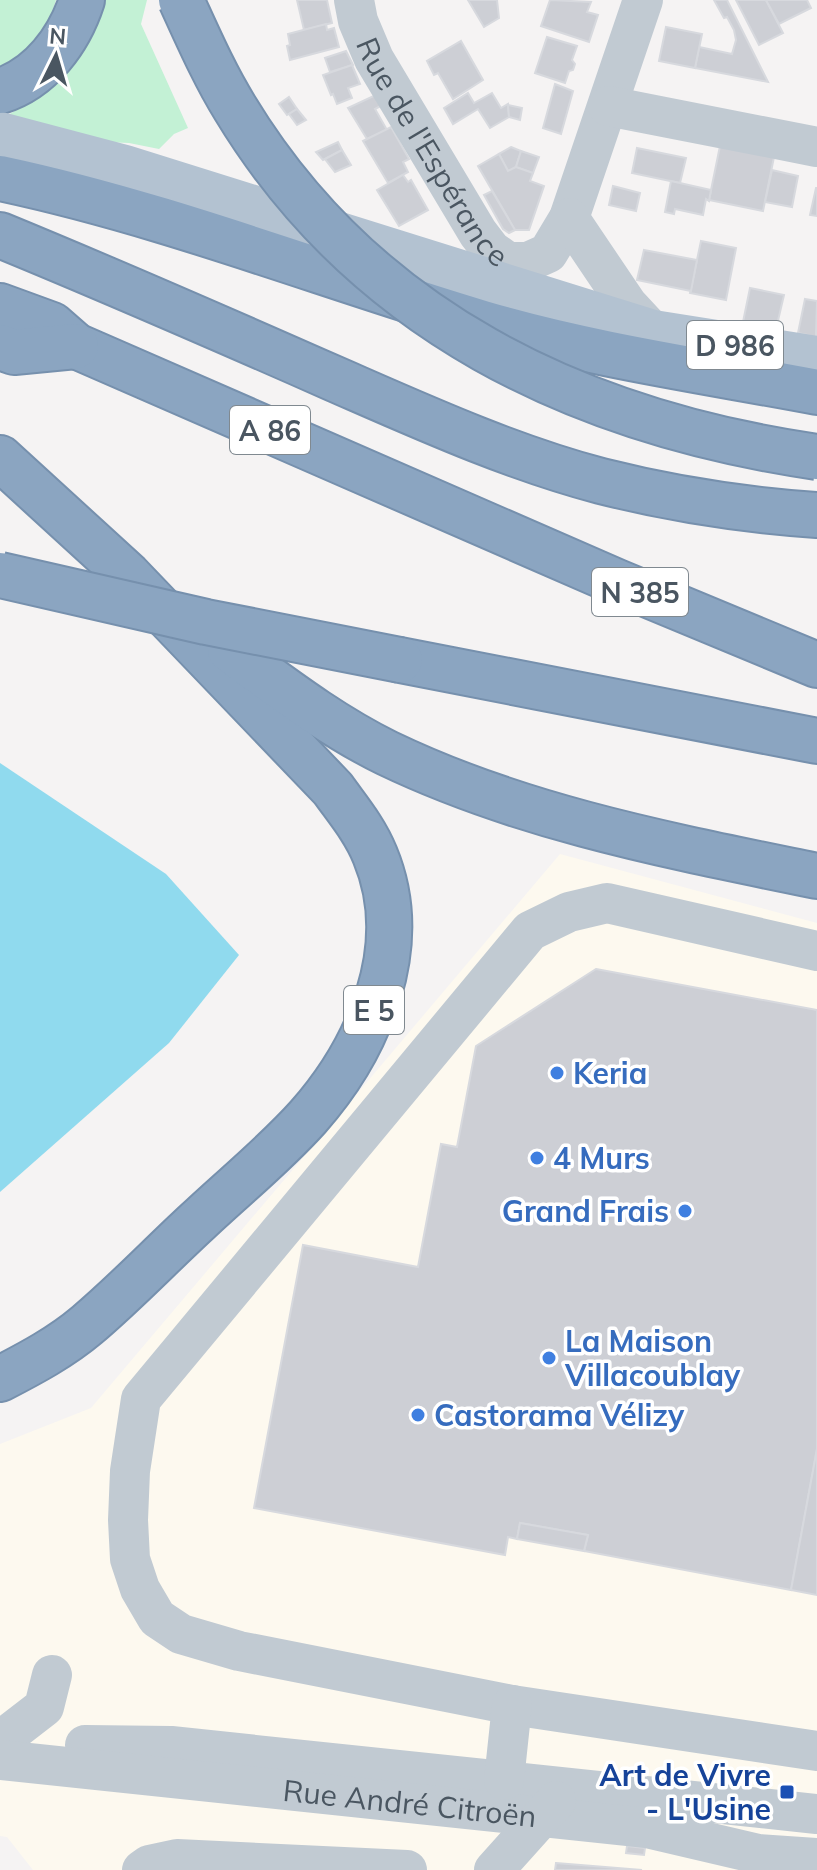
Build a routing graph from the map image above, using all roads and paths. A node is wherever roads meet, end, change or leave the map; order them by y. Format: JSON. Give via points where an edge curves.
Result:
{"nodes":[{"id":1,"x":82,"y":0,"type":"edge"},
{"id":2,"x":181,"y":0,"type":"edge"},
{"id":3,"x":354,"y":0,"type":"edge"},
{"id":4,"x":646,"y":2,"type":"edge"},
{"id":5,"x":0,"y":91,"type":"edge"},
{"id":6,"x":608,"y":106,"type":"junction"},
{"id":7,"x":0,"y":134,"type":"edge"},
{"id":8,"x":817,"y":147,"type":"edge"},
{"id":9,"x":0,"y":178,"type":"edge"},
{"id":10,"x":569,"y":218,"type":"junction"},
{"id":11,"x":0,"y":235,"type":"edge"},
{"id":12,"x":0,"y":306,"type":"edge"},
{"id":13,"x":653,"y":332,"type":"junction"},
{"id":14,"x":76,"y":346,"type":"junction"},
{"id":15,"x":0,"y":347,"type":"edge"},
{"id":16,"x":817,"y":358,"type":"edge"},
{"id":17,"x":817,"y":392,"type":"edge"},
{"id":18,"x":817,"y":457,"type":"edge"},
{"id":19,"x":0,"y":458,"type":"edge"},
{"id":20,"x":464,"y":515,"type":"joint"},
{"id":21,"x":817,"y":515,"type":"edge"},
{"id":22,"x":0,"y":575,"type":"edge"},
{"id":23,"x":128,"y":575,"type":"junction"},
{"id":24,"x":817,"y":665,"type":"edge"},
{"id":25,"x":817,"y":741,"type":"edge"},
{"id":26,"x":817,"y":876,"type":"edge"},
{"id":27,"x":817,"y":951,"type":"edge"},
{"id":28,"x":0,"y":1379,"type":"edge"},
{"id":29,"x":52,"y":1675,"type":"dead end"},
{"id":30,"x":512,"y":1705,"type":"junction"},
{"id":31,"x":0,"y":1742,"type":"edge"},
{"id":32,"x":817,"y":1751,"type":"edge"},
{"id":33,"x":0,"y":1760,"type":"edge"},
{"id":34,"x":504,"y":1780,"type":"junction"},
{"id":35,"x":554,"y":1803,"type":"junction"},
{"id":36,"x":817,"y":1814,"type":"edge"},
{"id":37,"x":817,"y":1858,"type":"edge"},
{"id":38,"x":142,"y":1870,"type":"edge"},
{"id":39,"x":407,"y":1870,"type":"edge"},
{"id":40,"x":494,"y":1870,"type":"edge"}],
"edges":[{"from":1,"to":5,"type":"highway","via":[[47,62]]},
{"from":2,"to":18,"type":"highway","bridge":true,"via":[[235,108],[271,162],[320,221],[420,309],[510,365],[614,410]]},
{"from":3,"to":10,"type":"street","name":"Rue de l'Espérance","via":[[374,59],[491,250],[508,262],[528,262],[548,253]]},
{"from":4,"to":6,"type":"street","name":"Rue de l'Espérance"},
{"from":6,"to":8,"type":"street"},
{"from":6,"to":10,"type":"street","name":"Rue de l'Espérance"},
{"from":7,"to":13,"type":"main road","via":[[125,167]]},
{"from":9,"to":17,"type":"highway","via":[[150,215],[486,324]]},
{"from":10,"to":13,"type":"street","via":[[627,304]]},
{"from":11,"to":21,"type":"highway","number":"A 86","via":[[457,431],[549,465],[682,499]]},
{"from":12,"to":14,"type":"highway","number":"A 86","via":[[52,325]]},
{"from":13,"to":16,"type":"main road","number":"D 986"},
{"from":14,"to":15,"type":"highway","via":[[14,352]]},
{"from":14,"to":20,"type":"highway","number":"A 86"},
{"from":19,"to":23,"type":"highway"},
{"from":20,"to":24,"type":"highway","number":"N 385"},
{"from":22,"to":25,"type":"highway","bridge":true,"via":[[206,622]]},
{"from":23,"to":26,"type":"highway","via":[[316,713],[449,780],[592,826]]},
{"from":23,"to":28,"type":"highway","number":"E 5","via":[[291,743],[358,822],[383,884],[388,948],[372,1019],[341,1075],[307,1118],[87,1325]]},
{"from":27,"to":30,"type":"street","via":[[607,903],[569,912],[530,931],[141,1399],[130,1471],[130,1559],[157,1618],[181,1634],[239,1651]]},
{"from":29,"to":31,"type":"street","via":[[44,1707]]},
{"from":30,"to":32,"type":"street"},
{"from":30,"to":34,"type":"street"},
{"from":31,"to":34,"type":"street","name":"Rue André Citroën","via":[[171,1746]]},
{"from":33,"to":35,"type":"street","name":"Rue André Citroën"},
{"from":34,"to":35,"type":"street","name":"Rue André Citroën"},
{"from":35,"to":36,"type":"street","name":"Rue André Citroën"},
{"from":35,"to":37,"type":"street","name":"Rue André Citroën","via":[[758,1854]]},
{"from":35,"to":40,"type":"street"},
{"from":38,"to":39,"type":"street","via":[[177,1859]]}]}
